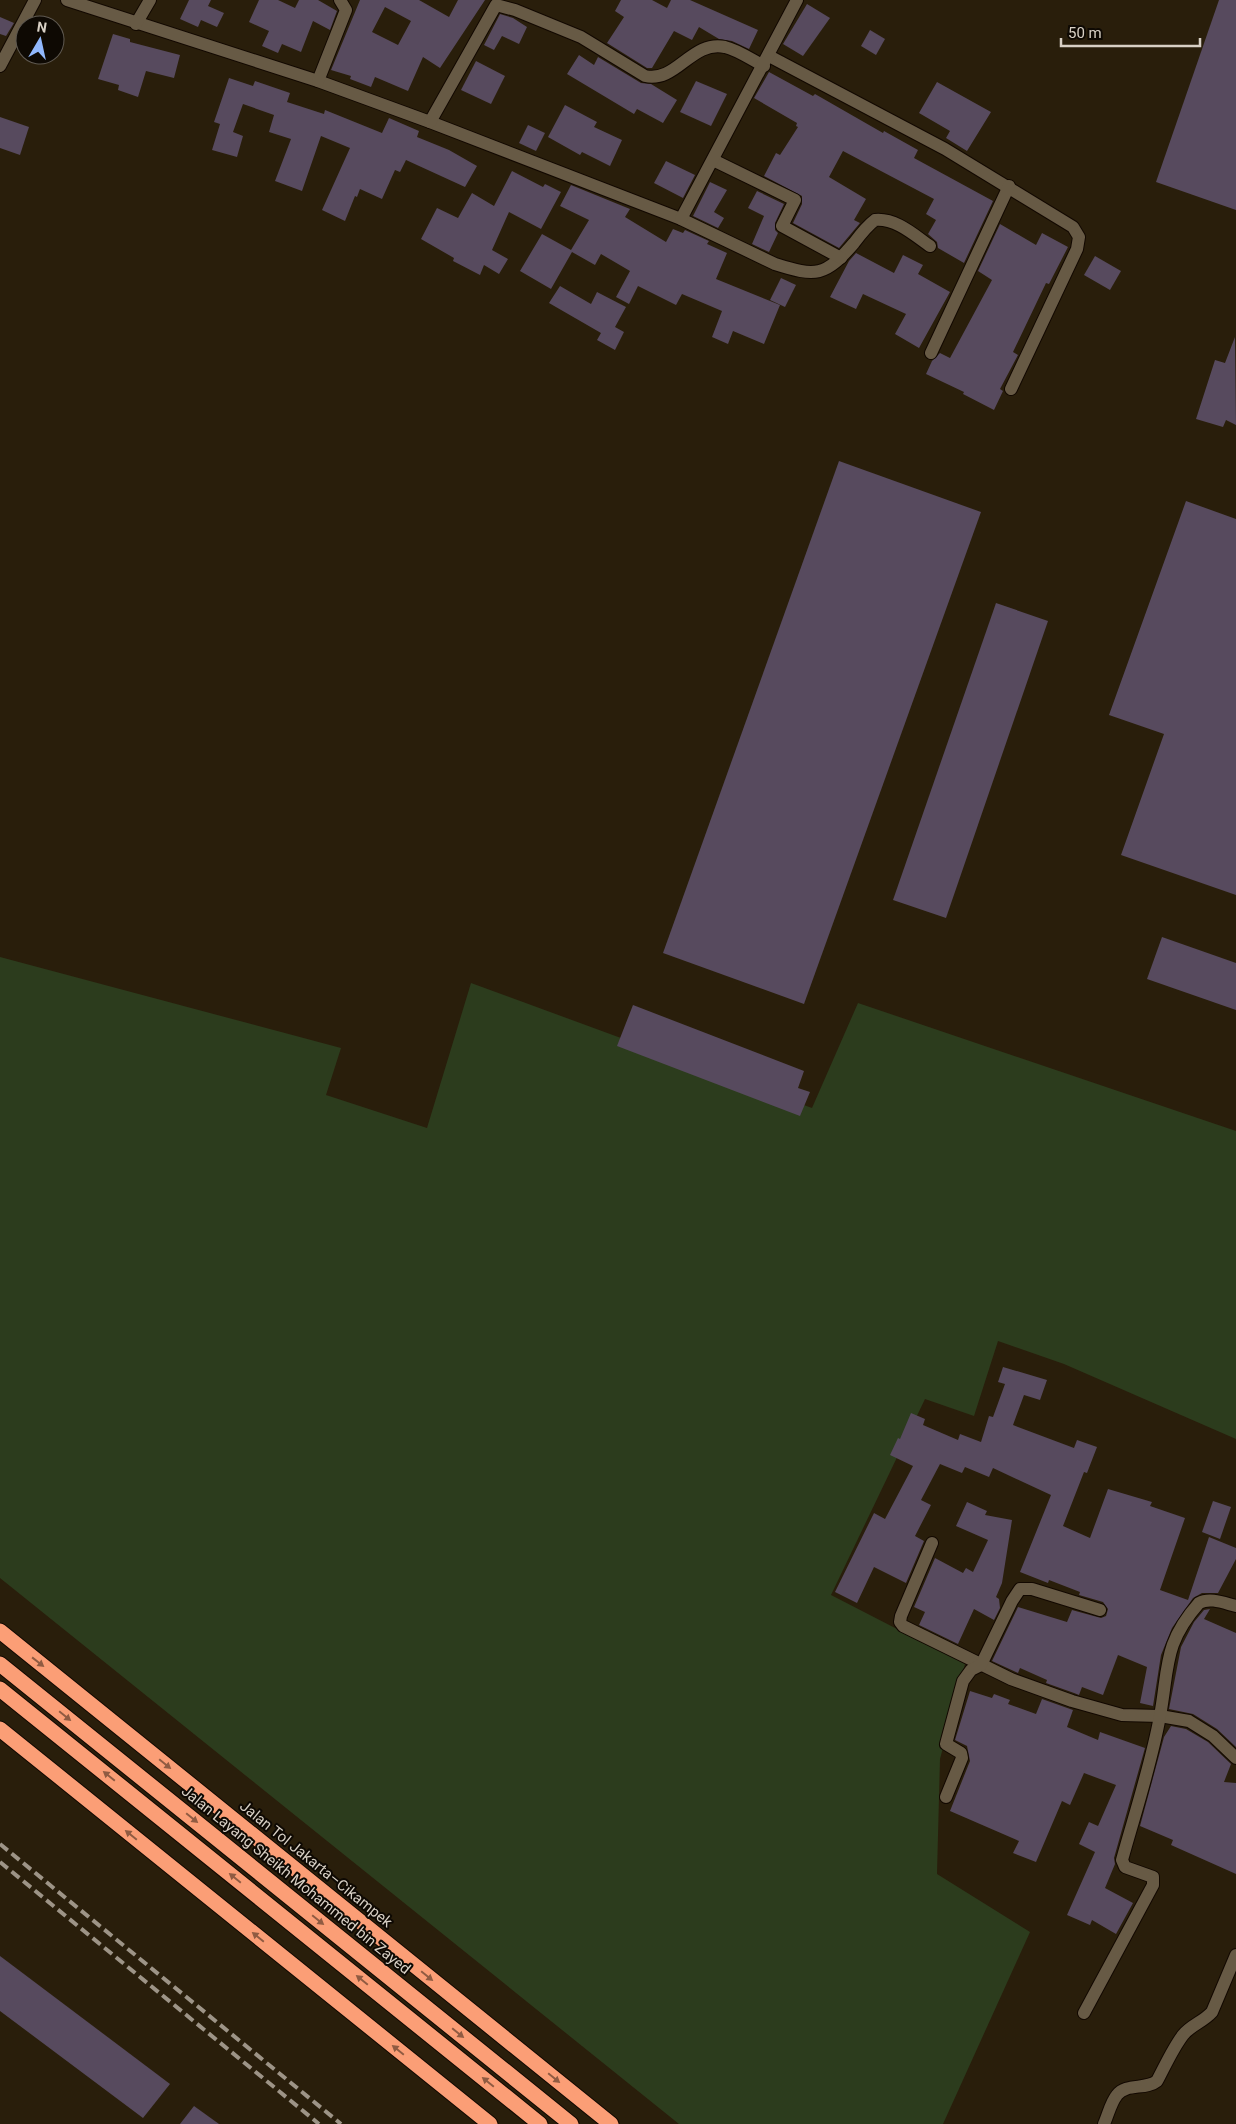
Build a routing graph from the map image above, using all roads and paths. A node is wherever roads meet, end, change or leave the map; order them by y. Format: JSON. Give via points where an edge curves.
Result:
{"nodes":[{"id":1,"x":35,"y":0,"type":"edge"},
{"id":2,"x":67,"y":0,"type":"edge"},
{"id":3,"x":150,"y":0,"type":"edge"},
{"id":4,"x":340,"y":0,"type":"edge"},
{"id":5,"x":797,"y":0,"type":"edge"},
{"id":6,"x":136,"y":24,"type":"junction"},
{"id":7,"x":766,"y":61,"type":"junction"},
{"id":8,"x":0,"y":66,"type":"edge"},
{"id":9,"x":318,"y":81,"type":"junction"},
{"id":10,"x":430,"y":122,"type":"junction"},
{"id":11,"x":714,"y":160,"type":"junction"},
{"id":12,"x":1009,"y":186,"type":"junction"},
{"id":13,"x":682,"y":219,"type":"junction"},
{"id":14,"x":930,"y":246,"type":"dead end"},
{"id":15,"x":841,"y":258,"type":"junction"},
{"id":16,"x":931,"y":353,"type":"dead end"},
{"id":17,"x":1011,"y":389,"type":"dead end"},
{"id":18,"x":932,"y":1543,"type":"dead end"},
{"id":19,"x":1236,"y":1606,"type":"edge"},
{"id":20,"x":1100,"y":1610,"type":"dead end"},
{"id":21,"x":0,"y":1632,"type":"edge"},
{"id":22,"x":0,"y":1664,"type":"edge"},
{"id":23,"x":981,"y":1665,"type":"junction"},
{"id":24,"x":0,"y":1689,"type":"edge"},
{"id":25,"x":1160,"y":1716,"type":"junction"},
{"id":26,"x":0,"y":1729,"type":"edge"},
{"id":27,"x":1236,"y":1758,"type":"edge"},
{"id":28,"x":946,"y":1797,"type":"dead end"},
{"id":29,"x":1236,"y":1956,"type":"edge"},
{"id":30,"x":1084,"y":2013,"type":"dead end"},
{"id":31,"x":490,"y":2124,"type":"edge"},
{"id":32,"x":540,"y":2124,"type":"edge"},
{"id":33,"x":570,"y":2124,"type":"edge"},
{"id":34,"x":610,"y":2124,"type":"edge"},
{"id":35,"x":1104,"y":2124,"type":"edge"}],
"edges":[{"from":1,"to":8,"type":"street"},
{"from":2,"to":6,"type":"street"},
{"from":3,"to":6,"type":"street"},
{"from":4,"to":9,"type":"street","via":[[346,10]]},
{"from":5,"to":7,"type":"street"},
{"from":6,"to":9,"type":"street"},
{"from":7,"to":10,"type":"street","via":[[725,47],[711,47],[694,53],[662,77],[653,78],[581,37],[496,5]]},
{"from":7,"to":11,"type":"street"},
{"from":7,"to":12,"type":"street","via":[[886,116]]},
{"from":9,"to":10,"type":"street"},
{"from":10,"to":13,"type":"street"},
{"from":11,"to":13,"type":"street"},
{"from":11,"to":15,"type":"street","via":[[796,200],[782,226]]},
{"from":12,"to":16,"type":"street"},
{"from":12,"to":17,"type":"street","via":[[1073,227],[1079,237],[1068,271]]},
{"from":13,"to":15,"type":"street","via":[[774,264],[805,273],[818,272]]},
{"from":14,"to":15,"type":"street","via":[[894,223],[885,219],[875,220]]},
{"from":18,"to":23,"type":"street","via":[[900,1622]]},
{"from":19,"to":25,"type":"street","via":[[1204,1600],[1193,1610],[1171,1647],[1166,1663]]},
{"from":20,"to":23,"type":"street","via":[[1020,1588]]},
{"from":21,"to":34,"type":"highway","name":"Jalan Tol Jakarta–Cikampek","one_way":true},
{"from":22,"to":33,"type":"highway","name":"Jalan Layang Sheikh Mohammed bin Zayed","one_way":true},
{"from":23,"to":25,"type":"street","via":[[1072,1701],[1122,1715]]},
{"from":23,"to":28,"type":"street","via":[[971,1670],[963,1681],[946,1741],[947,1747],[961,1753],[962,1758]]},
{"from":32,"to":24,"type":"highway","one_way":true},
{"from":25,"to":27,"type":"street","via":[[1189,1721],[1213,1736]]},
{"from":25,"to":30,"type":"street","via":[[1122,1860],[1125,1867],[1153,1877],[1154,1885]]},
{"from":31,"to":26,"type":"highway","one_way":true},
{"from":29,"to":35,"type":"street","via":[[1212,2012],[1183,2035],[1157,2081],[1151,2086],[1124,2089],[1116,2095]]}]}
